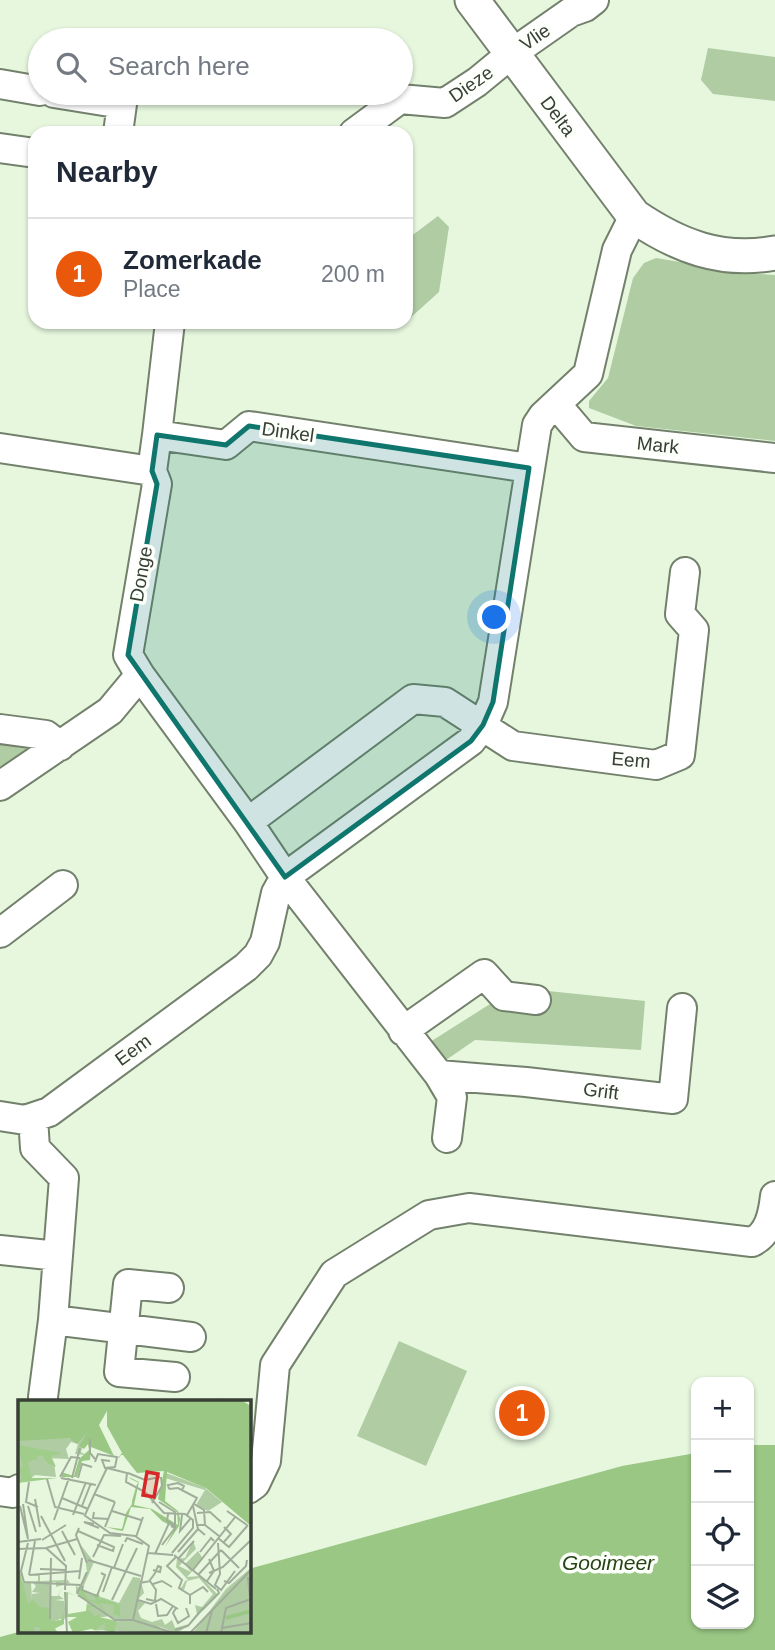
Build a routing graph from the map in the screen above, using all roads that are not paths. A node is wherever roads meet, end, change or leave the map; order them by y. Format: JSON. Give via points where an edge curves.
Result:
{"nodes":[{"id":1,"x":472,"y":0,"type":"edge"},
{"id":2,"x":594,"y":0,"type":"edge"},
{"id":3,"x":511,"y":54,"type":"junction"},
{"id":4,"x":0,"y":84,"type":"edge"},
{"id":5,"x":28,"y":89,"type":"edge"},
{"id":6,"x":413,"y":100,"type":"edge"},
{"id":7,"x":122,"y":105,"type":"edge"},
{"id":8,"x":392,"y":105,"type":"edge"},
{"id":9,"x":119,"y":126,"type":"edge"},
{"id":10,"x":363,"y":126,"type":"edge"},
{"id":11,"x":0,"y":148,"type":"edge"},
{"id":12,"x":28,"y":152,"type":"edge"},
{"id":13,"x":641,"y":222,"type":"junction"},
{"id":14,"x":775,"y":241,"type":"edge"},
{"id":15,"x":775,"y":253,"type":"edge"},
{"id":16,"x":169,"y":329,"type":"edge"},
{"id":17,"x":555,"y":404,"type":"junction"},
{"id":18,"x":157,"y":435,"type":"junction"},
{"id":19,"x":0,"y":448,"type":"edge"},
{"id":20,"x":775,"y":458,"type":"edge"},
{"id":21,"x":529,"y":468,"type":"junction"},
{"id":22,"x":152,"y":471,"type":"junction"},
{"id":23,"x":685,"y":572,"type":"dead end"},
{"id":24,"x":139,"y":675,"type":"junction"},
{"id":25,"x":483,"y":725,"type":"junction"},
{"id":26,"x":0,"y":729,"type":"edge"},
{"id":27,"x":60,"y":746,"type":"junction"},
{"id":28,"x":0,"y":786,"type":"edge"},
{"id":29,"x":248,"y":822,"type":"junction"},
{"id":30,"x":285,"y":877,"type":"junction"},
{"id":31,"x":63,"y":885,"type":"dead end"},
{"id":32,"x":0,"y":933,"type":"edge"},
{"id":33,"x":536,"y":1000,"type":"dead end"},
{"id":34,"x":682,"y":1008,"type":"dead end"},
{"id":35,"x":403,"y":1031,"type":"junction"},
{"id":36,"x":439,"y":1075,"type":"junction"},
{"id":37,"x":0,"y":1116,"type":"edge"},
{"id":38,"x":33,"y":1118,"type":"junction"},
{"id":39,"x":447,"y":1138,"type":"dead end"},
{"id":40,"x":775,"y":1196,"type":"edge"},
{"id":41,"x":0,"y":1250,"type":"edge"},
{"id":42,"x":58,"y":1256,"type":"junction"},
{"id":43,"x":169,"y":1288,"type":"dead end"},
{"id":44,"x":53,"y":1320,"type":"junction"},
{"id":45,"x":124,"y":1328,"type":"junction"},
{"id":46,"x":191,"y":1337,"type":"dead end"},
{"id":47,"x":175,"y":1377,"type":"dead end"},
{"id":48,"x":43,"y":1397,"type":"dead end"},
{"id":49,"x":250,"y":1488,"type":"edge"},
{"id":50,"x":18,"y":1490,"type":"edge"},
{"id":51,"x":0,"y":1491,"type":"edge"}],
"edges":[{"from":1,"to":3,"type":"street","name":"Delta"},
{"from":2,"to":3,"type":"street","name":"Vlie"},
{"from":3,"to":6,"type":"street","name":"Dieze","via":[[445,103]]},
{"from":3,"to":13,"type":"street","name":"Delta"},
{"from":4,"to":5,"type":"street"},
{"from":7,"to":9,"type":"street"},
{"from":8,"to":10,"type":"street","name":"Dieze"},
{"from":11,"to":12,"type":"street"},
{"from":13,"to":14,"type":"street"},
{"from":13,"to":15,"type":"street","name":"Delta","via":[[695,249],[753,256]]},
{"from":13,"to":17,"type":"street","via":[[618,250],[588,373]]},
{"from":16,"to":18,"type":"street"},
{"from":17,"to":20,"type":"street","name":"Mark","via":[[584,437]]},
{"from":17,"to":21,"type":"street","via":[[537,425]]},
{"from":18,"to":21,"type":"street","name":"Dinkel","via":[[226,445],[249,426]]},
{"from":18,"to":22,"type":"street"},
{"from":19,"to":22,"type":"street"},
{"from":21,"to":25,"type":"street","via":[[493,702]]},
{"from":22,"to":24,"type":"street","name":"Donge","via":[[157,484],[128,655]]},
{"from":23,"to":25,"type":"street","name":"Eem","via":[[680,614],[694,630],[680,755],[656,765],[513,746]]},
{"from":24,"to":27,"type":"street","via":[[110,712]]},
{"from":24,"to":29,"type":"street","name":"Donge"},
{"from":25,"to":29,"type":"street","name":"Eem","via":[[445,702],[413,699]]},
{"from":25,"to":30,"type":"street","via":[[471,741]]},
{"from":26,"to":27,"type":"street","via":[[46,735]]},
{"from":27,"to":28,"type":"street"},
{"from":29,"to":30,"type":"street"},
{"from":30,"to":35,"type":"street"},
{"from":30,"to":38,"type":"street","name":"Eem","via":[[276,892],[265,942],[246,967],[49,1112]]},
{"from":31,"to":32,"type":"street"},
{"from":33,"to":35,"type":"street","via":[[505,996],[484,974]]},
{"from":34,"to":36,"type":"street","name":"Grift","via":[[673,1099]]},
{"from":35,"to":36,"type":"street"},
{"from":36,"to":39,"type":"street","via":[[452,1097]]},
{"from":37,"to":38,"type":"street"},
{"from":38,"to":42,"type":"street","via":[[34,1148],[64,1178]]},
{"from":40,"to":49,"type":"street","via":[[769,1224],[752,1242],[469,1208],[429,1215],[334,1274],[320,1295],[275,1365],[266,1461]]},
{"from":41,"to":42,"type":"street"},
{"from":42,"to":44,"type":"street"},
{"from":43,"to":45,"type":"street","via":[[128,1284]]},
{"from":44,"to":45,"type":"street"},
{"from":44,"to":48,"type":"street"},
{"from":45,"to":46,"type":"street"},
{"from":45,"to":47,"type":"street","via":[[119,1372]]},
{"from":50,"to":51,"type":"street"}]}
